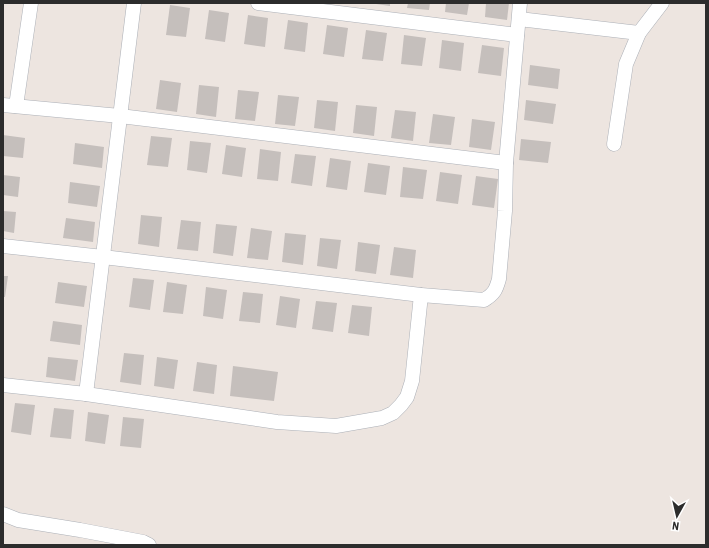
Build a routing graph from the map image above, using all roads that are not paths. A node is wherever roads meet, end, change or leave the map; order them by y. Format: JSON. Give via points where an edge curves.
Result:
{"nodes":[{"id":1,"x":31,"y":3,"type":"edge"},
{"id":2,"x":134,"y":3,"type":"edge"},
{"id":3,"x":258,"y":3,"type":"edge"},
{"id":4,"x":520,"y":3,"type":"edge"},
{"id":5,"x":662,"y":3,"type":"edge"},
{"id":6,"x":519,"y":19,"type":"junction"},
{"id":7,"x":639,"y":33,"type":"junction"},
{"id":8,"x":517,"y":35,"type":"junction"},
{"id":9,"x":10,"y":105,"type":"edge"},
{"id":10,"x":120,"y":116,"type":"junction"},
{"id":11,"x":614,"y":144,"type":"dead end"},
{"id":12,"x":506,"y":163,"type":"junction"},
{"id":13,"x":3,"y":246,"type":"edge"},
{"id":14,"x":103,"y":256,"type":"junction"},
{"id":15,"x":421,"y":295,"type":"junction"},
{"id":16,"x":3,"y":385,"type":"edge"},
{"id":17,"x":86,"y":394,"type":"junction"},
{"id":18,"x":3,"y":514,"type":"edge"},
{"id":19,"x":149,"y":545,"type":"edge"}],
"edges":[{"from":1,"to":9,"type":"street"},
{"from":2,"to":10,"type":"street"},
{"from":3,"to":8,"type":"street"},
{"from":4,"to":6,"type":"street"},
{"from":5,"to":7,"type":"street"},
{"from":6,"to":7,"type":"street"},
{"from":6,"to":8,"type":"street"},
{"from":7,"to":11,"type":"street","via":[[626,64]]},
{"from":8,"to":12,"type":"street"},
{"from":9,"to":10,"type":"street"},
{"from":10,"to":12,"type":"street"},
{"from":10,"to":14,"type":"street"},
{"from":12,"to":15,"type":"street","via":[[505,211],[496,289],[484,300]]},
{"from":13,"to":14,"type":"street"},
{"from":14,"to":15,"type":"street"},
{"from":14,"to":17,"type":"street"},
{"from":15,"to":17,"type":"street","via":[[412,381],[407,397],[393,413],[382,418],[336,426],[277,422]]},
{"from":16,"to":17,"type":"street"},
{"from":18,"to":19,"type":"street","via":[[18,520]]}]}
